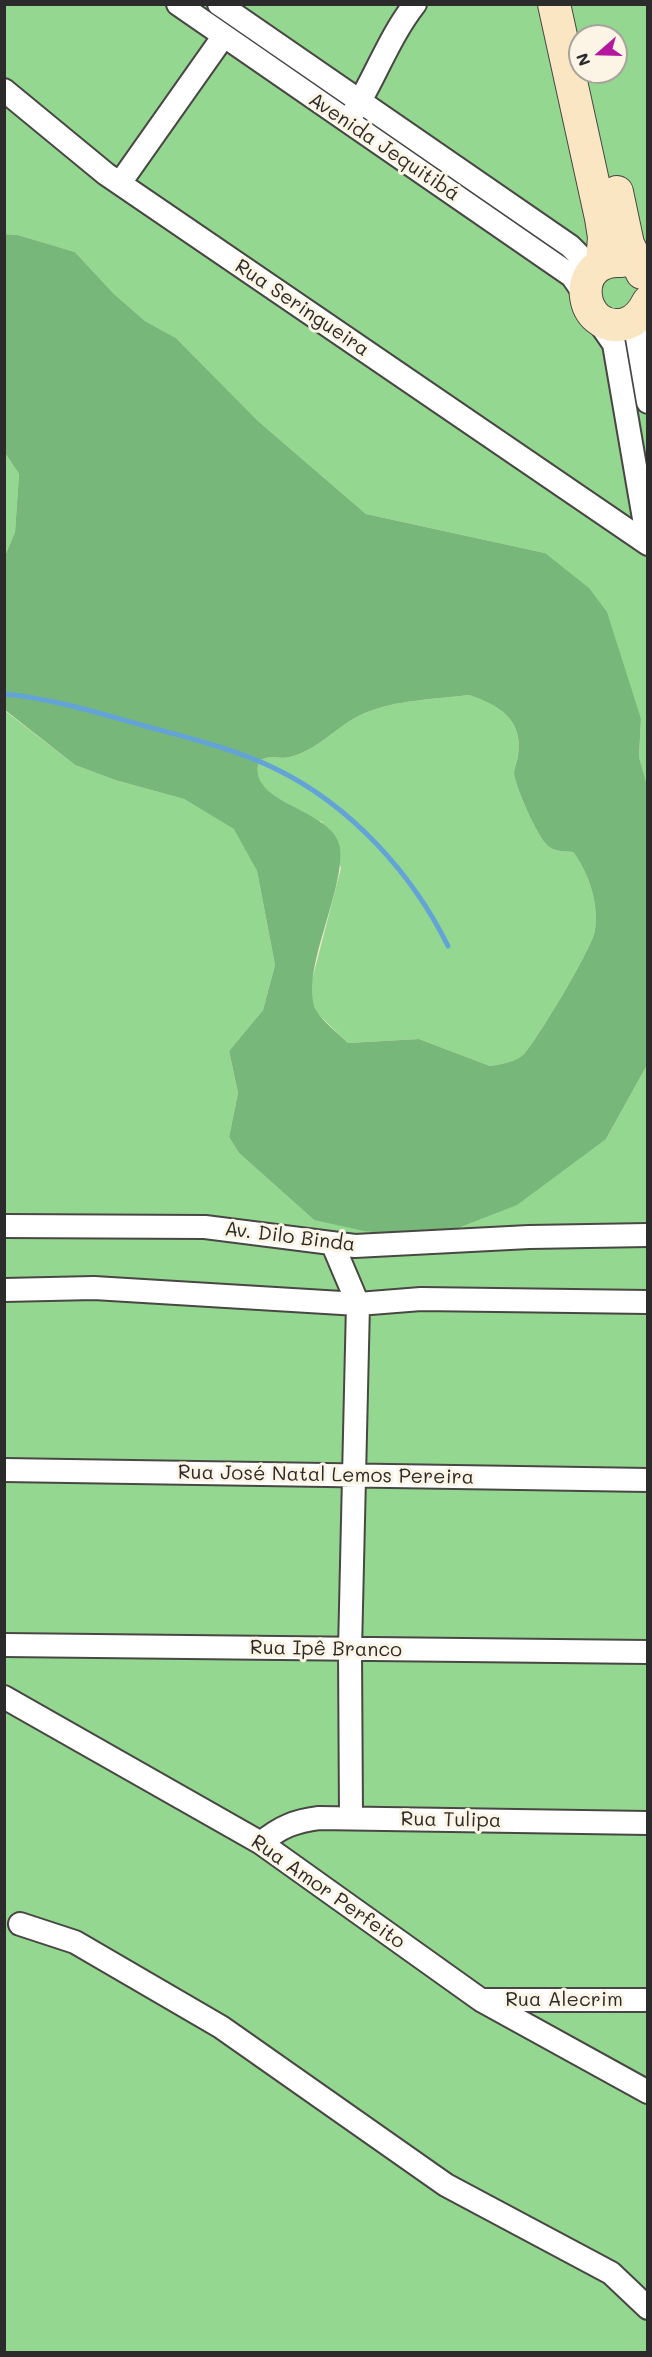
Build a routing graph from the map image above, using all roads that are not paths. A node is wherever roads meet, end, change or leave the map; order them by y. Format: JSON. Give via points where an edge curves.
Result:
{"nodes":[{"id":1,"x":178,"y":4,"type":"edge"},
{"id":2,"x":415,"y":4,"type":"edge"},
{"id":3,"x":554,"y":4,"type":"edge"},
{"id":4,"x":576,"y":4,"type":"edge"},
{"id":5,"x":219,"y":5,"type":"edge"},
{"id":6,"x":580,"y":24,"type":"edge"},
{"id":7,"x":215,"y":31,"type":"junction"},
{"id":8,"x":594,"y":84,"type":"edge"},
{"id":9,"x":4,"y":90,"type":"edge"},
{"id":10,"x":360,"y":102,"type":"junction"},
{"id":11,"x":348,"y":122,"type":"junction"},
{"id":12,"x":120,"y":183,"type":"junction"},
{"id":13,"x":593,"y":285,"type":"junction"},
{"id":14,"x":644,"y":294,"type":"edge"},
{"id":15,"x":648,"y":402,"type":"edge"},
{"id":16,"x":645,"y":501,"type":"edge"},
{"id":17,"x":608,"y":514,"type":"junction"},
{"id":18,"x":648,"y":543,"type":"edge"},
{"id":19,"x":4,"y":1226,"type":"edge"},
{"id":20,"x":648,"y":1235,"type":"edge"},
{"id":21,"x":333,"y":1245,"type":"junction"},
{"id":22,"x":4,"y":1290,"type":"edge"},
{"id":23,"x":648,"y":1302,"type":"edge"},
{"id":24,"x":358,"y":1304,"type":"junction"},
{"id":25,"x":4,"y":1470,"type":"edge"},
{"id":26,"x":356,"y":1476,"type":"junction"},
{"id":27,"x":648,"y":1480,"type":"edge"},
{"id":28,"x":4,"y":1645,"type":"edge"},
{"id":29,"x":350,"y":1650,"type":"junction"},
{"id":30,"x":648,"y":1652,"type":"edge"},
{"id":31,"x":4,"y":1696,"type":"edge"},
{"id":32,"x":351,"y":1818,"type":"junction"},
{"id":33,"x":648,"y":1823,"type":"edge"},
{"id":34,"x":261,"y":1843,"type":"junction"},
{"id":35,"x":20,"y":1924,"type":"dead end"},
{"id":36,"x":481,"y":2000,"type":"junction"},
{"id":37,"x":648,"y":2000,"type":"edge"},
{"id":38,"x":648,"y":2092,"type":"edge"},
{"id":39,"x":648,"y":2308,"type":"edge"}],
"edges":[{"from":1,"to":7,"type":"street","name":"Avenida Jequitibá"},
{"from":2,"to":10,"type":"street","via":[[390,42]]},
{"from":3,"to":13,"type":"street","via":[[604,237]]},
{"from":4,"to":6,"type":"street"},
{"from":5,"to":7,"type":"street"},
{"from":5,"to":10,"type":"street","name":"Avenida Jequitibá"},
{"from":7,"to":11,"type":"street","name":"Avenida Jequitibá"},
{"from":7,"to":12,"type":"street"},
{"from":8,"to":14,"type":"street","via":[[628,244]]},
{"from":9,"to":12,"type":"street","name":"Rua Seringueira"},
{"from":10,"to":11,"type":"street"},
{"from":10,"to":13,"type":"street","name":"Avenida Jequitibá","via":[[570,246]]},
{"from":11,"to":13,"type":"street","name":"Avenida Jequitibá","via":[[572,276]]},
{"from":12,"to":17,"type":"street","name":"Rua Seringueira"},
{"from":13,"to":14,"type":"street","via":[[610,261],[628,262]]},
{"from":13,"to":14,"type":"street","via":[[606,323],[614,325],[632,321]]},
{"from":13,"to":16,"type":"street","via":[[614,344]]},
{"from":14,"to":15,"type":"street","via":[[636,332]]},
{"from":16,"to":17,"type":"street","via":[[626,514]]},
{"from":16,"to":18,"type":"street"},
{"from":17,"to":18,"type":"street","name":"Rua Seringueira"},
{"from":19,"to":21,"type":"street","name":"Av. Dilo Binda","via":[[205,1227]]},
{"from":20,"to":21,"type":"street","name":"Av. Dilo Binda"},
{"from":21,"to":24,"type":"street"},
{"from":22,"to":24,"type":"street","via":[[94,1288]]},
{"from":23,"to":24,"type":"street","via":[[422,1299]]},
{"from":24,"to":26,"type":"street"},
{"from":25,"to":26,"type":"street","name":"Rua José Natal Lemos Pereira"},
{"from":26,"to":27,"type":"street","name":"Rua José Natal Lemos Pereira"},
{"from":26,"to":29,"type":"street"},
{"from":28,"to":29,"type":"street","name":"Rua Ipê Branco"},
{"from":29,"to":30,"type":"street","name":"Rua Ipê Branco"},
{"from":29,"to":32,"type":"street"},
{"from":31,"to":34,"type":"street","name":"Rua Amor Perfeito"},
{"from":32,"to":33,"type":"street","name":"Rua Tulipa"},
{"from":32,"to":34,"type":"street","name":"Rua Tulipa","via":[[297,1821],[274,1831]]},
{"from":34,"to":36,"type":"street","name":"Rua Amor Perfeito"},
{"from":35,"to":39,"type":"street","via":[[75,1942],[221,2027],[446,2186],[611,2273]]},
{"from":36,"to":37,"type":"street","name":"Rua Alecrim"},
{"from":36,"to":38,"type":"street","name":"Rua Amor Perfeito"}]}
